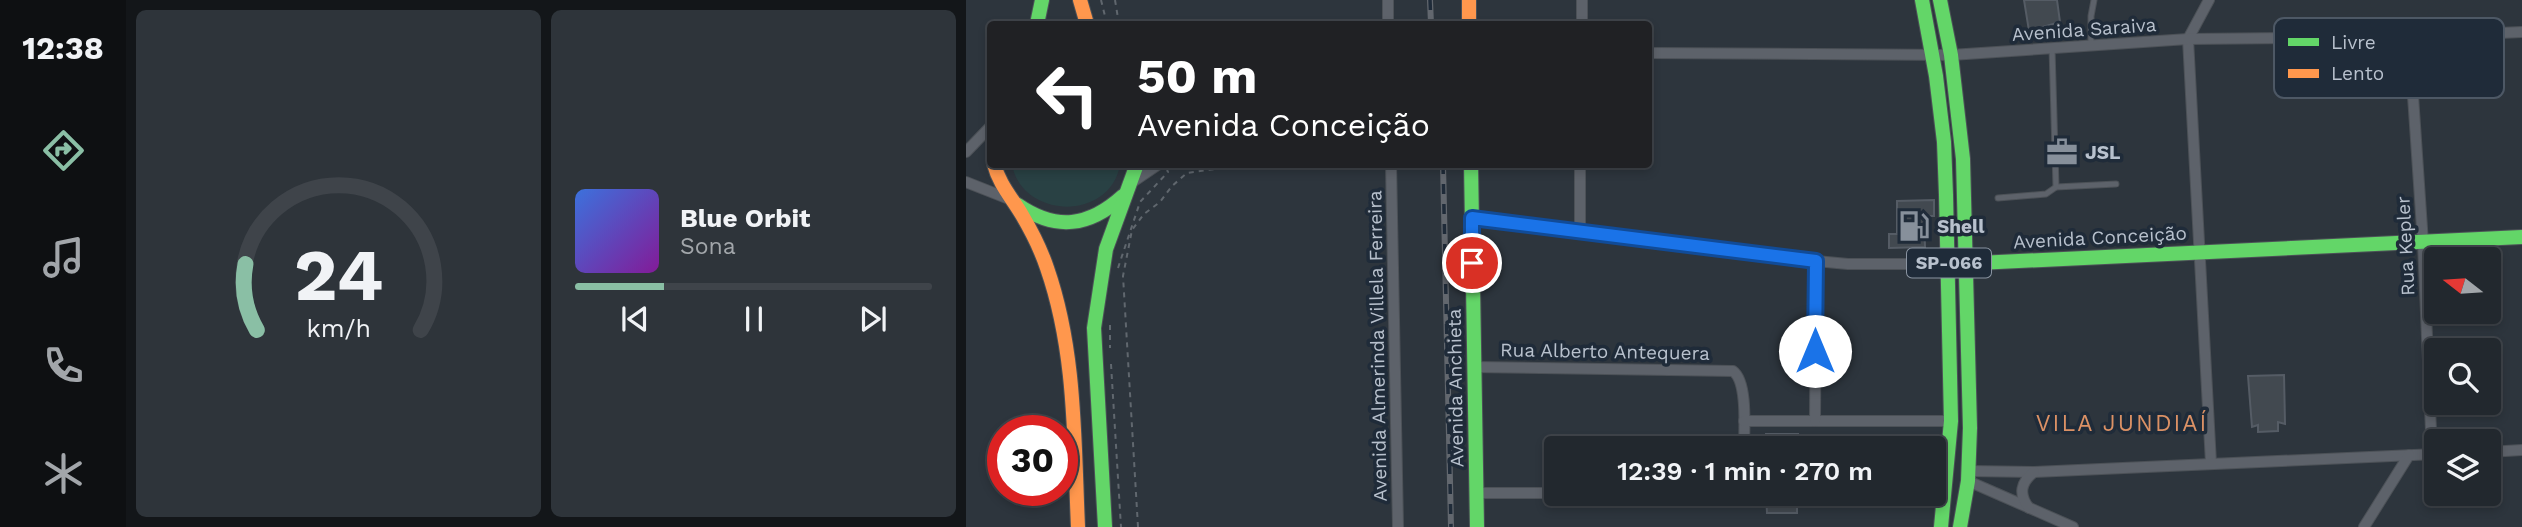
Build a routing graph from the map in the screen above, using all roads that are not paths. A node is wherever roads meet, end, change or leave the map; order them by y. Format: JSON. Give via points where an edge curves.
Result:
{"nodes":[{"id":1,"x":1042,"y":0,"type":"edge"},
{"id":2,"x":1080,"y":0,"type":"edge"},
{"id":3,"x":1388,"y":0,"type":"edge"},
{"id":4,"x":1469,"y":0,"type":"edge"},
{"id":5,"x":1582,"y":0,"type":"edge"},
{"id":6,"x":1922,"y":0,"type":"edge"},
{"id":7,"x":1940,"y":0,"type":"edge"},
{"id":8,"x":2094,"y":0,"type":"edge"},
{"id":9,"x":2208,"y":0,"type":"edge"},
{"id":10,"x":1038,"y":21,"type":"edge"},
{"id":11,"x":1086,"y":21,"type":"edge"},
{"id":12,"x":1388,"y":21,"type":"edge"},
{"id":13,"x":1469,"y":21,"type":"edge"},
{"id":14,"x":1582,"y":21,"type":"edge"},
{"id":15,"x":2522,"y":32,"type":"edge"},
{"id":16,"x":2504,"y":33,"type":"edge"},
{"id":17,"x":2274,"y":38,"type":"edge"},
{"id":18,"x":2188,"y":39,"type":"junction"},
{"id":19,"x":2091,"y":46,"type":"junction"},
{"id":20,"x":2052,"y":48,"type":"junction"},
{"id":21,"x":1652,"y":53,"type":"edge"},
{"id":22,"x":1951,"y":55,"type":"junction"},
{"id":23,"x":1932,"y":56,"type":"junction"},
{"id":24,"x":2413,"y":98,"type":"edge"},
{"id":25,"x":987,"y":130,"type":"edge"},
{"id":26,"x":966,"y":152,"type":"edge"},
{"id":27,"x":995,"y":168,"type":"edge"},
{"id":28,"x":1136,"y":168,"type":"edge"},
{"id":29,"x":1154,"y":168,"type":"edge"},
{"id":30,"x":1391,"y":168,"type":"edge"},
{"id":31,"x":1471,"y":168,"type":"edge"},
{"id":32,"x":1580,"y":168,"type":"edge"},
{"id":33,"x":966,"y":182,"type":"edge"},
{"id":34,"x":2116,"y":184,"type":"dead end"},
{"id":35,"x":1129,"y":186,"type":"junction"},
{"id":36,"x":2056,"y":187,"type":"junction"},
{"id":37,"x":1998,"y":198,"type":"dead end"},
{"id":38,"x":1013,"y":202,"type":"junction"},
{"id":39,"x":1472,"y":218,"type":"junction"},
{"id":40,"x":1580,"y":231,"type":"junction"},
{"id":41,"x":2522,"y":237,"type":"edge"},
{"id":42,"x":2423,"y":243,"type":"junction"},
{"id":43,"x":2200,"y":251,"type":"junction"},
{"id":44,"x":1816,"y":261,"type":"junction"},
{"id":45,"x":1966,"y":263,"type":"junction"},
{"id":46,"x":1949,"y":264,"type":"junction"},
{"id":47,"x":1474,"y":367,"type":"junction"},
{"id":48,"x":1744,"y":421,"type":"junction"},
{"id":49,"x":1815,"y":421,"type":"junction"},
{"id":50,"x":1951,"y":421,"type":"junction"},
{"id":51,"x":2433,"y":429,"type":"edge"},
{"id":52,"x":1744,"y":436,"type":"edge"},
{"id":53,"x":2522,"y":450,"type":"edge"},
{"id":54,"x":2501,"y":451,"type":"edge"},
{"id":55,"x":2424,"y":454,"type":"edge"},
{"id":56,"x":2409,"y":455,"type":"junction"},
{"id":57,"x":2211,"y":463,"type":"junction"},
{"id":58,"x":2034,"y":471,"type":"junction"},
{"id":59,"x":1968,"y":476,"type":"junction"},
{"id":60,"x":1476,"y":493,"type":"junction"},
{"id":61,"x":1544,"y":493,"type":"edge"},
{"id":62,"x":2029,"y":509,"type":"junction"},
{"id":63,"x":1078,"y":527,"type":"edge"},
{"id":64,"x":1105,"y":527,"type":"edge"},
{"id":65,"x":1398,"y":527,"type":"edge"},
{"id":66,"x":1477,"y":527,"type":"edge"},
{"id":67,"x":1941,"y":527,"type":"edge"},
{"id":68,"x":1959,"y":527,"type":"edge"},
{"id":69,"x":2073,"y":527,"type":"edge"},
{"id":70,"x":2364,"y":527,"type":"edge"}],
"edges":[{"from":1,"to":10,"type":"main road"},
{"from":2,"to":11,"type":"main road"},
{"from":3,"to":12,"type":"street"},
{"from":4,"to":13,"type":"main road"},
{"from":5,"to":14,"type":"street"},
{"from":6,"to":23,"type":"main road","number":"SP-066"},
{"from":7,"to":22,"type":"main road","number":"SP-066"},
{"from":8,"to":19,"type":"lane"},
{"from":9,"to":18,"type":"street"},
{"from":15,"to":16,"type":"street","name":"Avenida Saraiva"},
{"from":17,"to":18,"type":"street","name":"Avenida Saraiva"},
{"from":18,"to":19,"type":"street","name":"Avenida Saraiva"},
{"from":18,"to":43,"type":"street"},
{"from":19,"to":20,"type":"street","name":"Avenida Saraiva"},
{"from":20,"to":22,"type":"street","name":"Avenida Saraiva"},
{"from":20,"to":36,"type":"lane"},
{"from":21,"to":23,"type":"street","name":"Avenida Saraiva"},
{"from":22,"to":23,"type":"street","name":"Avenida Saraiva"},
{"from":22,"to":45,"type":"main road","number":"SP-066","via":[[1963,159]]},
{"from":23,"to":46,"type":"main road","number":"SP-066","via":[[1944,142]]},
{"from":24,"to":42,"type":"street","name":"Rua Kepler"},
{"from":25,"to":26,"type":"street"},
{"from":27,"to":38,"type":"main road"},
{"from":28,"to":35,"type":"main road"},
{"from":29,"to":35,"type":"street"},
{"from":30,"to":65,"type":"street","name":"Avenida Almerinda Villela Ferreira"},
{"from":31,"to":39,"type":"main road","name":"Avenida Anchieta"},
{"from":32,"to":40,"type":"street"},
{"from":33,"to":38,"type":"street"},
{"from":34,"to":36,"type":"lane"},
{"from":35,"to":38,"type":"main road","via":[[1102,214],[1074,223],[1046,221]]},
{"from":35,"to":64,"type":"main road","via":[[1106,249],[1094,328]]},
{"from":36,"to":37,"type":"lane","via":[[2046,194]]},
{"from":38,"to":63,"type":"main road","via":[[1047,268],[1062,323]]},
{"from":39,"to":40,"type":"street","name":"Avenida Conceição"},
{"from":39,"to":47,"type":"main road","name":"Avenida Anchieta"},
{"from":40,"to":44,"type":"street","name":"Avenida Conceição"},
{"from":41,"to":42,"type":"main road","name":"Avenida Conceição"},
{"from":42,"to":43,"type":"main road","name":"Avenida Conceição"},
{"from":42,"to":51,"type":"street","name":"Rua Kepler"},
{"from":43,"to":45,"type":"main road","name":"Avenida Conceição"},
{"from":43,"to":57,"type":"street"},
{"from":44,"to":46,"type":"street","name":"Avenida Conceição"},
{"from":44,"to":49,"type":"street"},
{"from":45,"to":46,"type":"main road","name":"Avenida Conceição"},
{"from":45,"to":59,"type":"main road","number":"SP-066"},
{"from":46,"to":50,"type":"main road","number":"SP-066"},
{"from":47,"to":48,"type":"street","name":"Rua Alberto Antequera","via":[[1722,370],[1736,373],[1742,387]]},
{"from":47,"to":60,"type":"main road","name":"Avenida Anchieta"},
{"from":48,"to":49,"type":"street"},
{"from":48,"to":52,"type":"street"},
{"from":49,"to":50,"type":"street"},
{"from":50,"to":59,"type":"main road","via":[[1958,472]]},
{"from":50,"to":67,"type":"main road","number":"SP-066"},
{"from":53,"to":54,"type":"street"},
{"from":55,"to":56,"type":"street"},
{"from":56,"to":57,"type":"street"},
{"from":56,"to":70,"type":"street"},
{"from":57,"to":58,"type":"street"},
{"from":58,"to":59,"type":"street"},
{"from":58,"to":62,"type":"street","via":[[2021,491]]},
{"from":59,"to":62,"type":"street"},
{"from":59,"to":68,"type":"main road","number":"SP-066"},
{"from":60,"to":61,"type":"street"},
{"from":60,"to":66,"type":"main road","name":"Avenida Anchieta"},
{"from":62,"to":69,"type":"street"}]}
